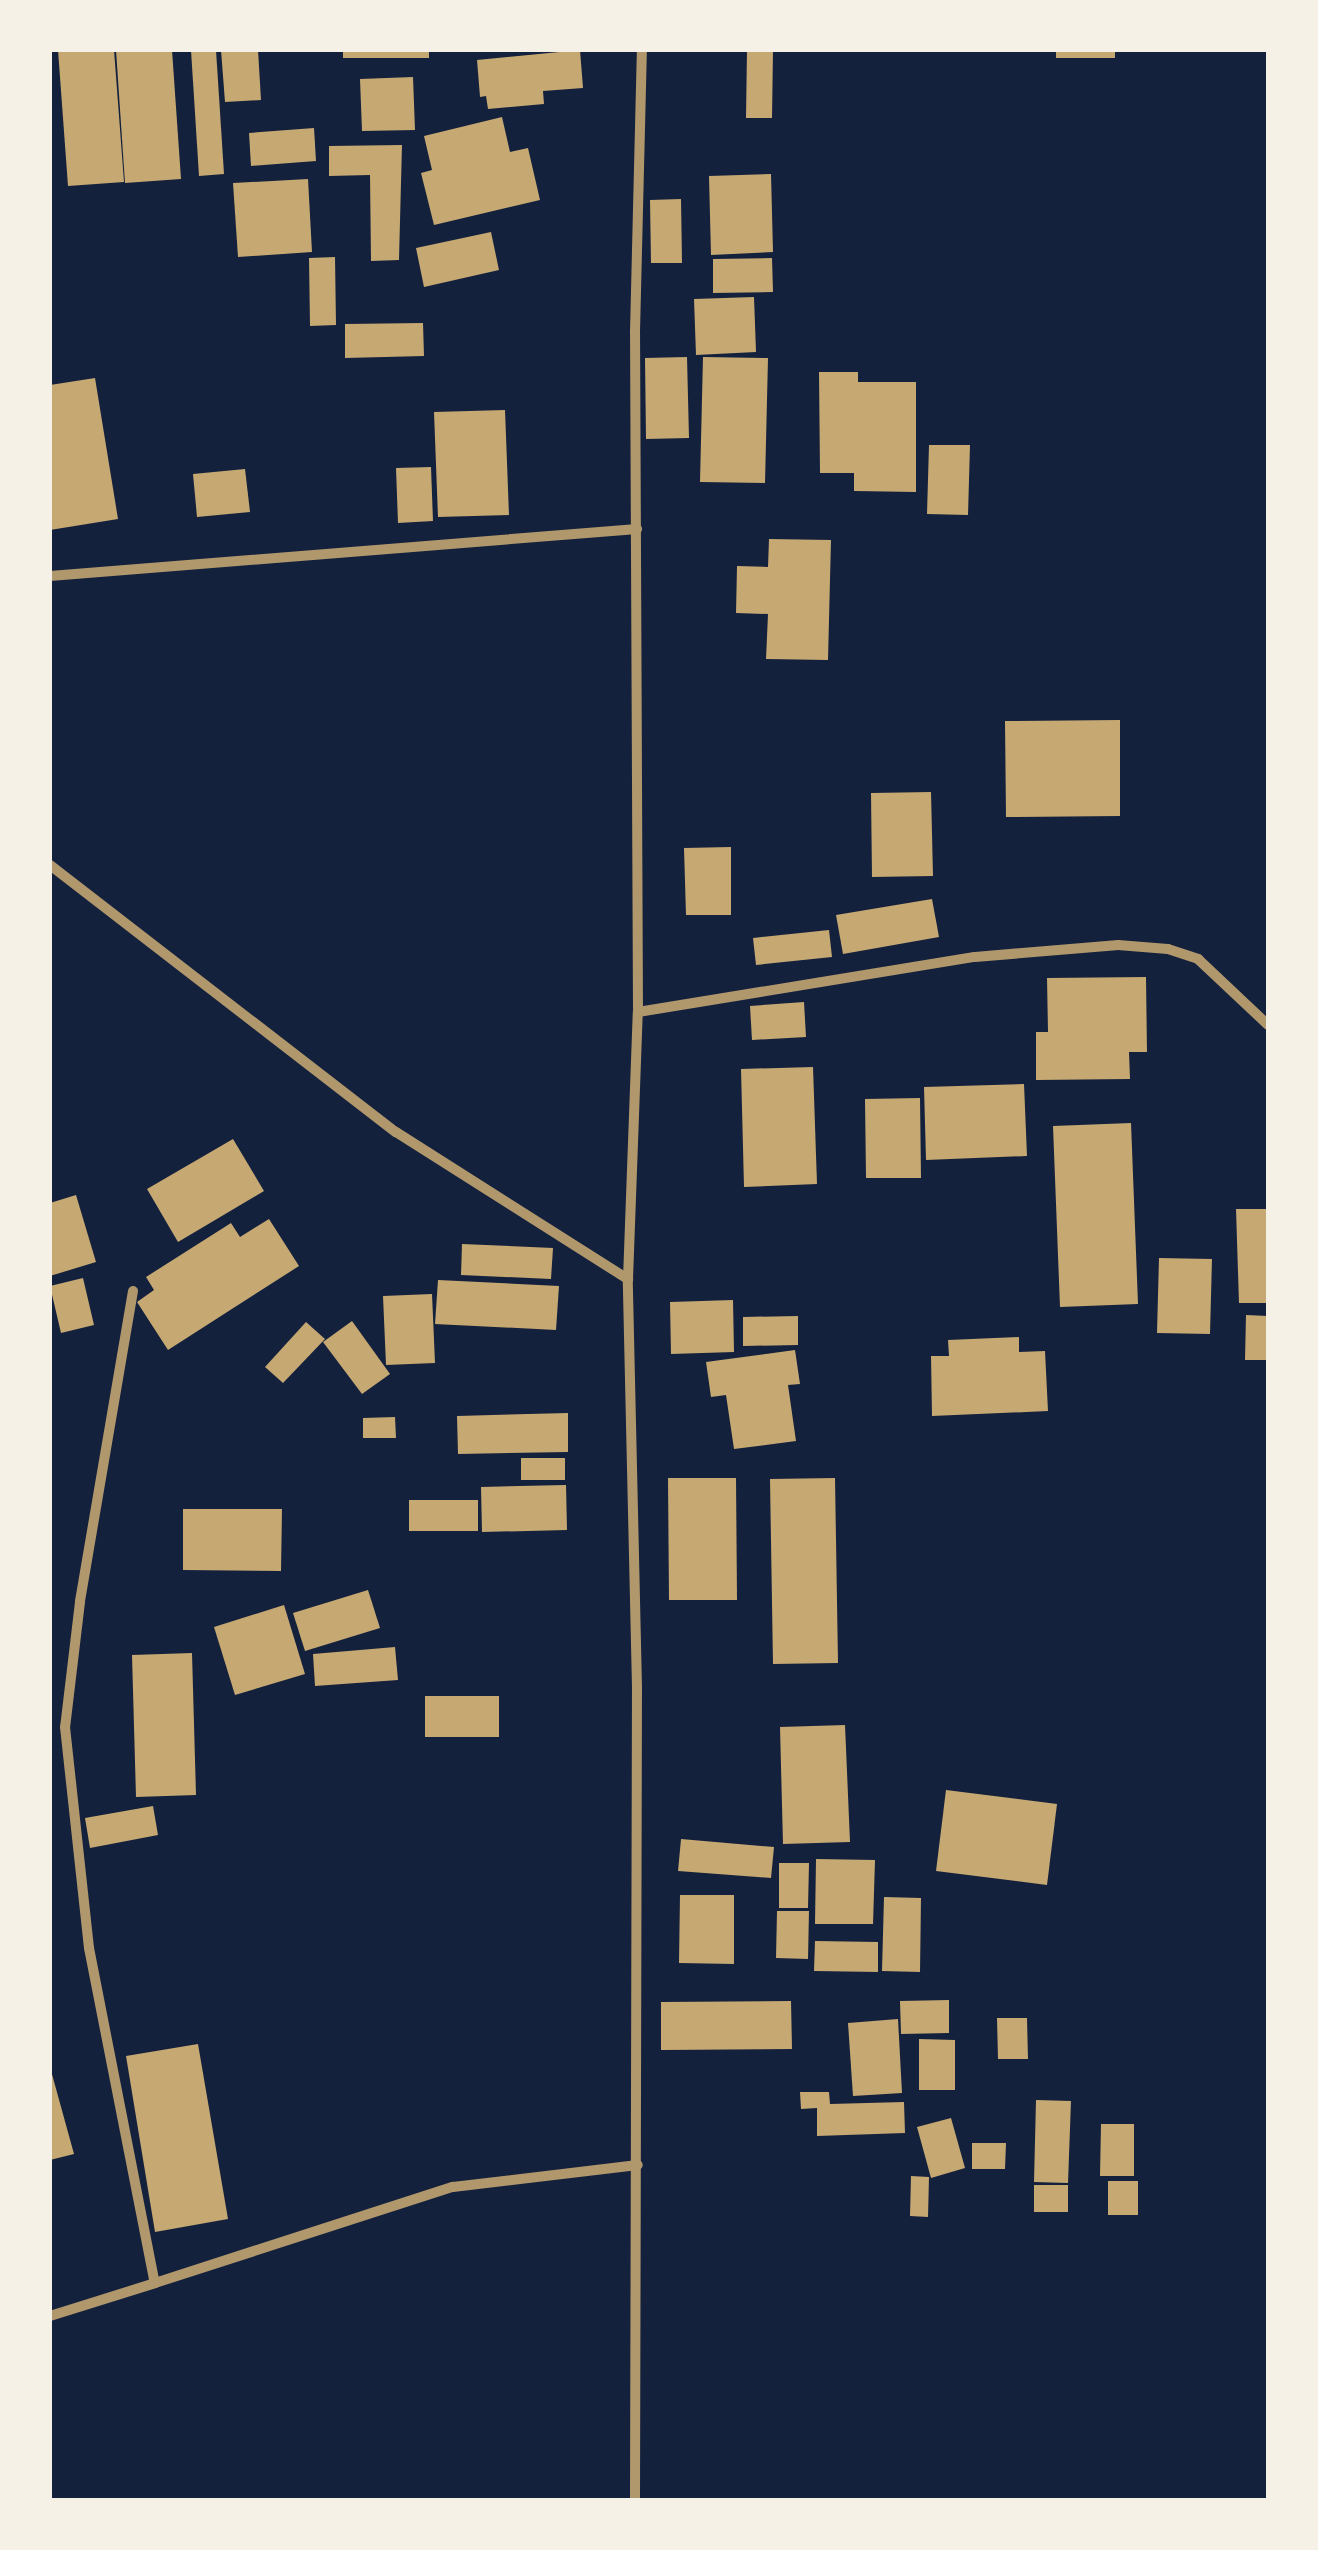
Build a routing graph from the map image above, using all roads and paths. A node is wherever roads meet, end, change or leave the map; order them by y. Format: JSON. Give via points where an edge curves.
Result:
{"nodes":[{"id":1,"x":642,"y":50,"type":"edge"},
{"id":2,"x":637,"y":529,"type":"junction"},
{"id":3,"x":50,"y":576,"type":"edge"},
{"id":4,"x":50,"y":865,"type":"edge"},
{"id":5,"x":638,"y":1012,"type":"junction"},
{"id":6,"x":1268,"y":1026,"type":"edge"},
{"id":7,"x":628,"y":1279,"type":"junction"},
{"id":8,"x":133,"y":1291,"type":"dead end"},
{"id":9,"x":638,"y":2165,"type":"junction"},
{"id":10,"x":155,"y":2283,"type":"junction"},
{"id":11,"x":50,"y":2316,"type":"edge"},
{"id":12,"x":635,"y":2500,"type":"edge"}],
"edges":[{"from":1,"to":2,"type":"street"},
{"from":2,"to":3,"type":"street"},
{"from":2,"to":5,"type":"street"},
{"from":4,"to":7,"type":"street","via":[[396,1132]]},
{"from":5,"to":6,"type":"street","via":[[975,957],[1118,944],[1198,959]]},
{"from":5,"to":7,"type":"street"},
{"from":7,"to":9,"type":"street"},
{"from":8,"to":10,"type":"street","via":[[65,1727],[89,1948]]},
{"from":9,"to":10,"type":"street","via":[[454,2187]]},
{"from":9,"to":12,"type":"street"},
{"from":10,"to":11,"type":"street"}]}
